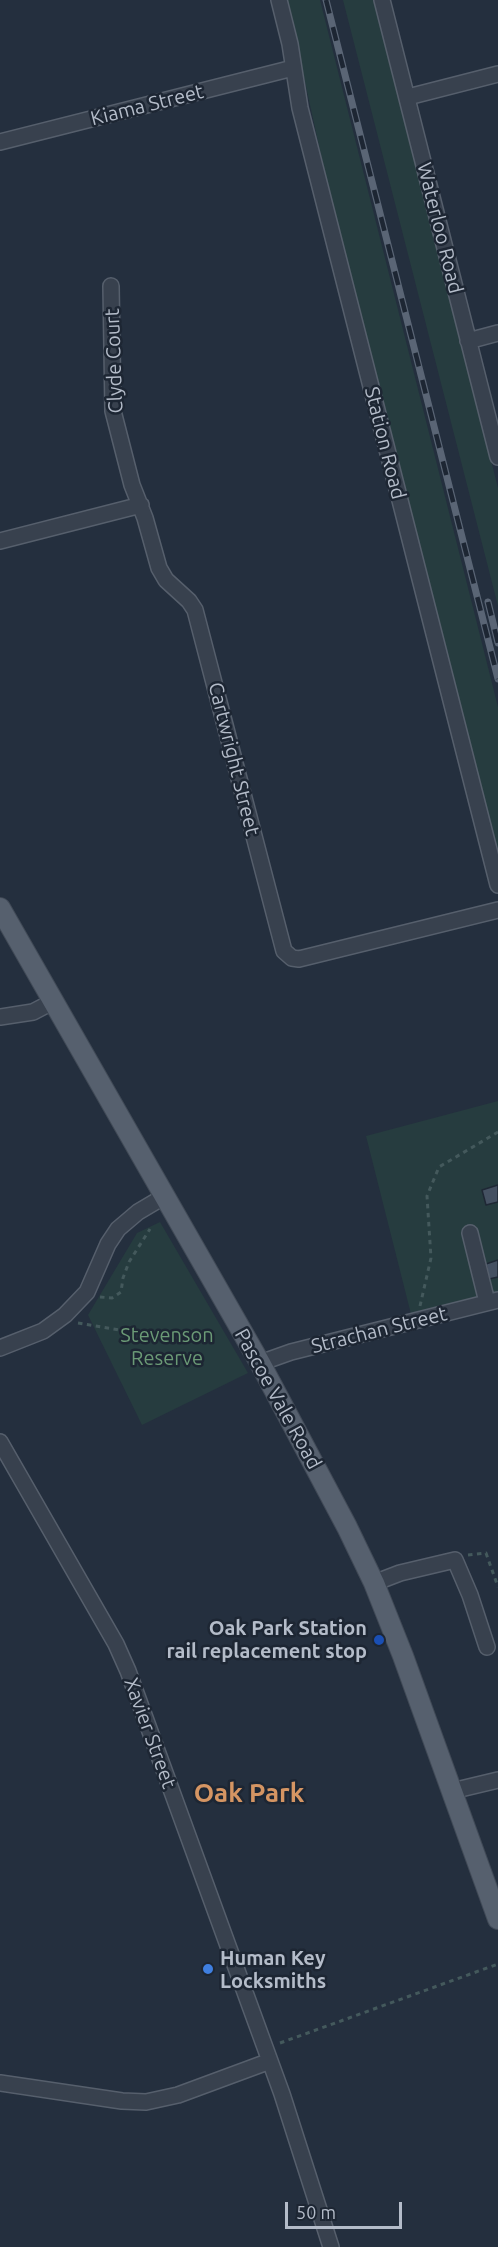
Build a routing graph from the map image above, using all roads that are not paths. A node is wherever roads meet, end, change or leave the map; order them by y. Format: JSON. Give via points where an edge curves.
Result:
{"nodes":[{"id":1,"x":279,"y":0,"type":"edge"},
{"id":2,"x":382,"y":0,"type":"edge"},
{"id":3,"x":293,"y":68,"type":"junction"},
{"id":4,"x":498,"y":74,"type":"edge"},
{"id":5,"x":408,"y":97,"type":"junction"},
{"id":6,"x":0,"y":142,"type":"edge"},
{"id":7,"x":111,"y":286,"type":"dead end"},
{"id":8,"x":498,"y":333,"type":"edge"},
{"id":9,"x":468,"y":340,"type":"junction"},
{"id":10,"x":498,"y":457,"type":"edge"},
{"id":11,"x":141,"y":505,"type":"junction"},
{"id":12,"x":0,"y":541,"type":"edge"},
{"id":13,"x":498,"y":885,"type":"edge"},
{"id":14,"x":0,"y":908,"type":"edge"},
{"id":15,"x":498,"y":910,"type":"edge"},
{"id":16,"x":54,"y":1000,"type":"junction"},
{"id":17,"x":0,"y":1017,"type":"edge"},
{"id":18,"x":165,"y":1196,"type":"junction"},
{"id":19,"x":470,"y":1233,"type":"dead end"},
{"id":20,"x":493,"y":1301,"type":"edge"},
{"id":21,"x":0,"y":1348,"type":"edge"},
{"id":22,"x":260,"y":1363,"type":"junction"},
{"id":23,"x":0,"y":1442,"type":"edge"},
{"id":24,"x":374,"y":1583,"type":"junction"},
{"id":25,"x":487,"y":1647,"type":"dead end"},
{"id":26,"x":498,"y":1780,"type":"edge"},
{"id":27,"x":452,"y":1791,"type":"junction"},
{"id":28,"x":498,"y":1919,"type":"edge"},
{"id":29,"x":270,"y":2061,"type":"junction"},
{"id":30,"x":0,"y":2083,"type":"edge"},
{"id":31,"x":331,"y":2247,"type":"edge"}],
"edges":[{"from":1,"to":3,"type":"street","name":"Station Road"},
{"from":2,"to":5,"type":"street","name":"Waterloo Road"},
{"from":3,"to":6,"type":"street","name":"Kiama Street"},
{"from":3,"to":13,"type":"street","name":"Station Road"},
{"from":4,"to":5,"type":"street"},
{"from":5,"to":9,"type":"street","name":"Waterloo Road"},
{"from":7,"to":11,"type":"street","name":"Clyde Court","via":[[113,411]]},
{"from":8,"to":9,"type":"street"},
{"from":9,"to":10,"type":"street","name":"Waterloo Road"},
{"from":11,"to":12,"type":"street"},
{"from":11,"to":15,"type":"street","name":"Cartwright Street","via":[[159,568],[195,610],[287,955],[298,959]]},
{"from":14,"to":16,"type":"main road","name":"Pascoe Vale Road"},
{"from":16,"to":17,"type":"street","via":[[33,1012]]},
{"from":16,"to":18,"type":"main road","name":"Pascoe Vale Road"},
{"from":18,"to":21,"type":"street","via":[[118,1229],[87,1292],[65,1316]]},
{"from":18,"to":22,"type":"main road","name":"Pascoe Vale Road"},
{"from":19,"to":20,"type":"street"},
{"from":20,"to":22,"type":"street","name":"Strachan Street"},
{"from":22,"to":24,"type":"main road","name":"Pascoe Vale Road"},
{"from":23,"to":29,"type":"street","name":"Xavier Street","via":[[128,1671]]},
{"from":24,"to":25,"type":"street","via":[[455,1560]]},
{"from":24,"to":27,"type":"main road","name":"Pascoe Vale Road"},
{"from":26,"to":27,"type":"street"},
{"from":27,"to":28,"type":"main road","name":"Pascoe Vale Road"},
{"from":29,"to":30,"type":"street","via":[[178,2095],[146,2102]]},
{"from":29,"to":31,"type":"street","name":"Xavier Street"}]}
